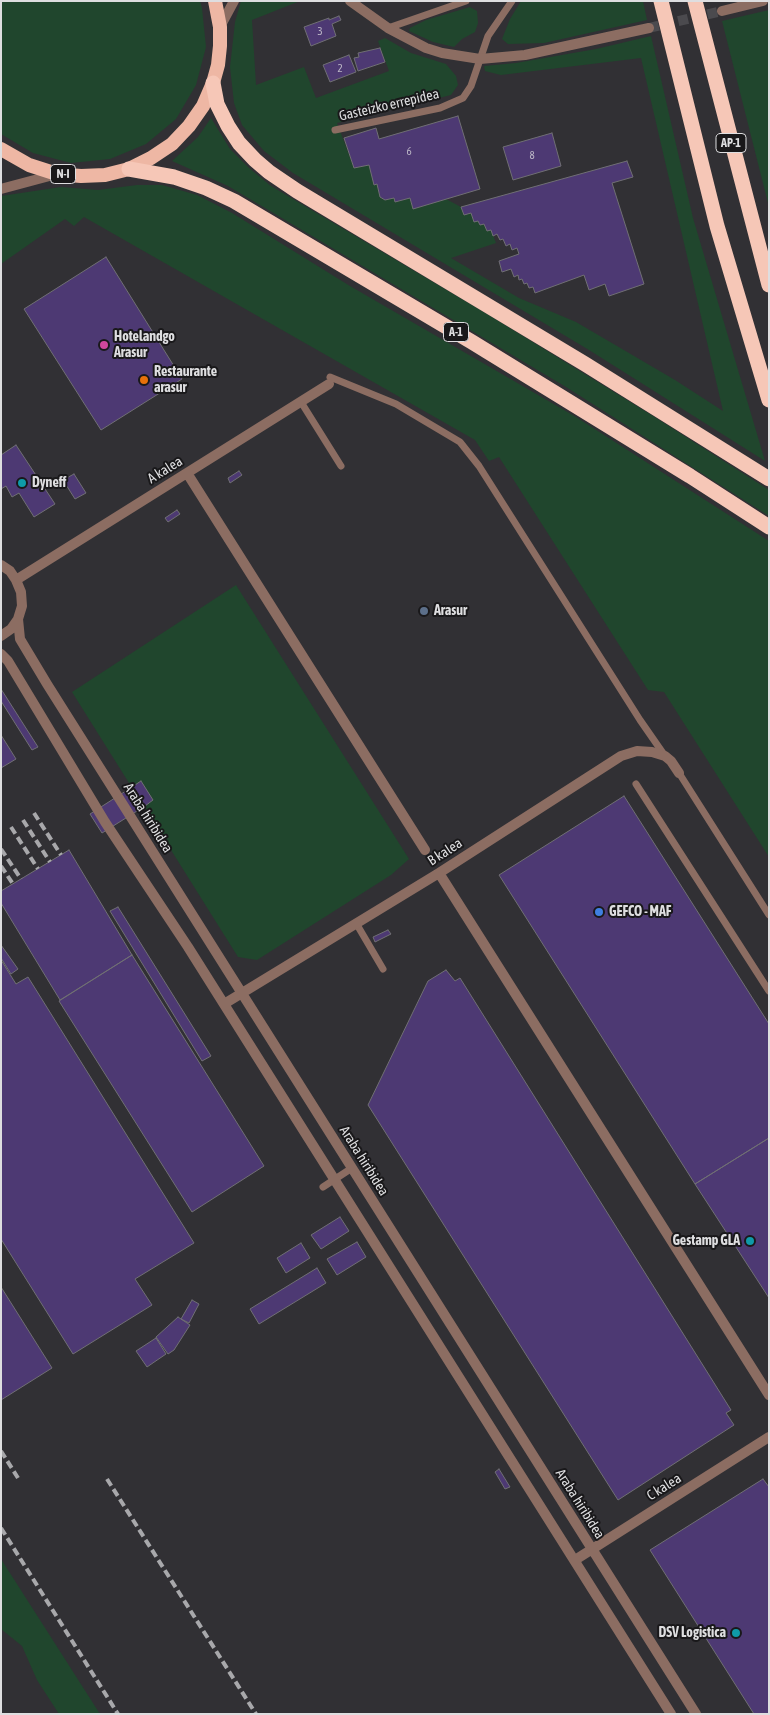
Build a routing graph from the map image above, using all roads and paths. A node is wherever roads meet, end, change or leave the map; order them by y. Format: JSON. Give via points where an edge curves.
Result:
{"nodes":[{"id":1,"x":215,"y":1,"type":"edge"},
{"id":2,"x":234,"y":1,"type":"edge"},
{"id":3,"x":350,"y":1,"type":"edge"},
{"id":4,"x":466,"y":1,"type":"edge"},
{"id":5,"x":512,"y":1,"type":"edge"},
{"id":6,"x":662,"y":1,"type":"edge"},
{"id":7,"x":695,"y":1,"type":"edge"},
{"id":8,"x":763,"y":1,"type":"edge"},
{"id":9,"x":722,"y":11,"type":"tunnel mouth"},
{"id":10,"x":220,"y":27,"type":"junction"},
{"id":11,"x":388,"y":28,"type":"junction"},
{"id":12,"x":648,"y":28,"type":"tunnel mouth"},
{"id":13,"x":480,"y":58,"type":"junction"},
{"id":14,"x":213,"y":83,"type":"junction"},
{"id":15,"x":335,"y":130,"type":"dead end"},
{"id":16,"x":1,"y":149,"type":"edge"},
{"id":17,"x":129,"y":169,"type":"junction"},
{"id":18,"x":57,"y":174,"type":"junction"},
{"id":19,"x":1,"y":189,"type":"edge"},
{"id":20,"x":769,"y":285,"type":"edge"},
{"id":21,"x":330,"y":380,"type":"joint"},
{"id":22,"x":769,"y":400,"type":"edge"},
{"id":23,"x":301,"y":402,"type":"junction"},
{"id":24,"x":341,"y":466,"type":"dead end"},
{"id":25,"x":187,"y":473,"type":"junction"},
{"id":26,"x":769,"y":479,"type":"edge"},
{"id":27,"x":769,"y":527,"type":"edge"},
{"id":28,"x":1,"y":565,"type":"edge"},
{"id":29,"x":16,"y":580,"type":"junction"},
{"id":30,"x":18,"y":619,"type":"junction"},
{"id":31,"x":1,"y":636,"type":"edge"},
{"id":32,"x":1,"y":654,"type":"edge"},
{"id":33,"x":665,"y":756,"type":"junction"},
{"id":34,"x":679,"y":773,"type":"joint"},
{"id":35,"x":636,"y":784,"type":"dead end"},
{"id":36,"x":426,"y":850,"type":"dead end"},
{"id":37,"x":439,"y":873,"type":"junction"},
{"id":38,"x":769,"y":915,"type":"edge"},
{"id":39,"x":356,"y":923,"type":"junction"},
{"id":40,"x":383,"y":969,"type":"dead end"},
{"id":41,"x":769,"y":991,"type":"edge"},
{"id":42,"x":242,"y":993,"type":"junction"},
{"id":43,"x":224,"y":1004,"type":"junction"},
{"id":44,"x":352,"y":1168,"type":"junction"},
{"id":45,"x":334,"y":1179,"type":"junction"},
{"id":46,"x":323,"y":1186,"type":"dead end"},
{"id":47,"x":769,"y":1395,"type":"edge"},
{"id":48,"x":769,"y":1437,"type":"edge"},
{"id":49,"x":592,"y":1549,"type":"junction"},
{"id":50,"x":574,"y":1560,"type":"junction"},
{"id":51,"x":671,"y":1714,"type":"edge"},
{"id":52,"x":696,"y":1714,"type":"edge"}],
"edges":[{"from":1,"to":10,"type":"highway","number":"N-I"},
{"from":2,"to":10,"type":"street"},
{"from":3,"to":11,"type":"street"},
{"from":4,"to":11,"type":"lane"},
{"from":5,"to":13,"type":"lane","name":"Gasteizko errepidea","via":[[488,36]]},
{"from":6,"to":22,"type":"highway","number":"AP-1","via":[[717,226]]},
{"from":7,"to":20,"type":"highway","number":"AP-1"},
{"from":8,"to":9,"type":"street"},
{"from":10,"to":14,"type":"highway","number":"N-I","via":[[218,65]]},
{"from":11,"to":13,"type":"street","via":[[442,53]]},
{"from":12,"to":13,"type":"street","via":[[541,52]]},
{"from":13,"to":15,"type":"lane","name":"Gasteizko errepidea","via":[[472,86],[463,98],[440,108]]},
{"from":14,"to":17,"type":"highway","number":"N-I","via":[[199,113],[172,144]]},
{"from":14,"to":26,"type":"highway","via":[[217,104],[228,126],[249,154],[269,172]]},
{"from":16,"to":18,"type":"highway","number":"N-I","via":[[29,165]]},
{"from":17,"to":18,"type":"highway","number":"N-I","via":[[105,175]]},
{"from":17,"to":27,"type":"highway","number":"A-1","via":[[174,177],[234,201],[472,342]]},
{"from":18,"to":19,"type":"street"},
{"from":21,"to":23,"type":"street","name":"A kalea"},
{"from":21,"to":33,"type":"lane","via":[[396,404],[460,442],[479,466]]},
{"from":23,"to":24,"type":"lane"},
{"from":23,"to":25,"type":"street","name":"A kalea"},
{"from":25,"to":29,"type":"street","name":"A kalea"},
{"from":25,"to":36,"type":"street"},
{"from":28,"to":29,"type":"street"},
{"from":29,"to":30,"type":"street","name":"Araba hiribidea","via":[[22,599]]},
{"from":30,"to":31,"type":"street"},
{"from":30,"to":42,"type":"street","name":"Araba hiribidea","via":[[20,639],[26,650]]},
{"from":32,"to":43,"type":"street"},
{"from":33,"to":34,"type":"street"},
{"from":33,"to":37,"type":"street","name":"B kalea","via":[[637,751],[620,756]]},
{"from":34,"to":38,"type":"lane"},
{"from":35,"to":41,"type":"lane"},
{"from":37,"to":39,"type":"street","name":"B kalea"},
{"from":37,"to":47,"type":"street"},
{"from":39,"to":40,"type":"lane"},
{"from":39,"to":42,"type":"street","name":"B kalea"},
{"from":42,"to":43,"type":"street","name":"B kalea"},
{"from":42,"to":44,"type":"street","name":"Araba hiribidea"},
{"from":43,"to":45,"type":"street"},
{"from":44,"to":45,"type":"lane"},
{"from":44,"to":49,"type":"street","name":"Araba hiribidea"},
{"from":45,"to":46,"type":"lane"},
{"from":45,"to":50,"type":"street"},
{"from":48,"to":49,"type":"street","name":"C kalea"},
{"from":49,"to":50,"type":"street","name":"C kalea"},
{"from":49,"to":52,"type":"street","name":"Araba hiribidea"},
{"from":50,"to":51,"type":"street"}]}
